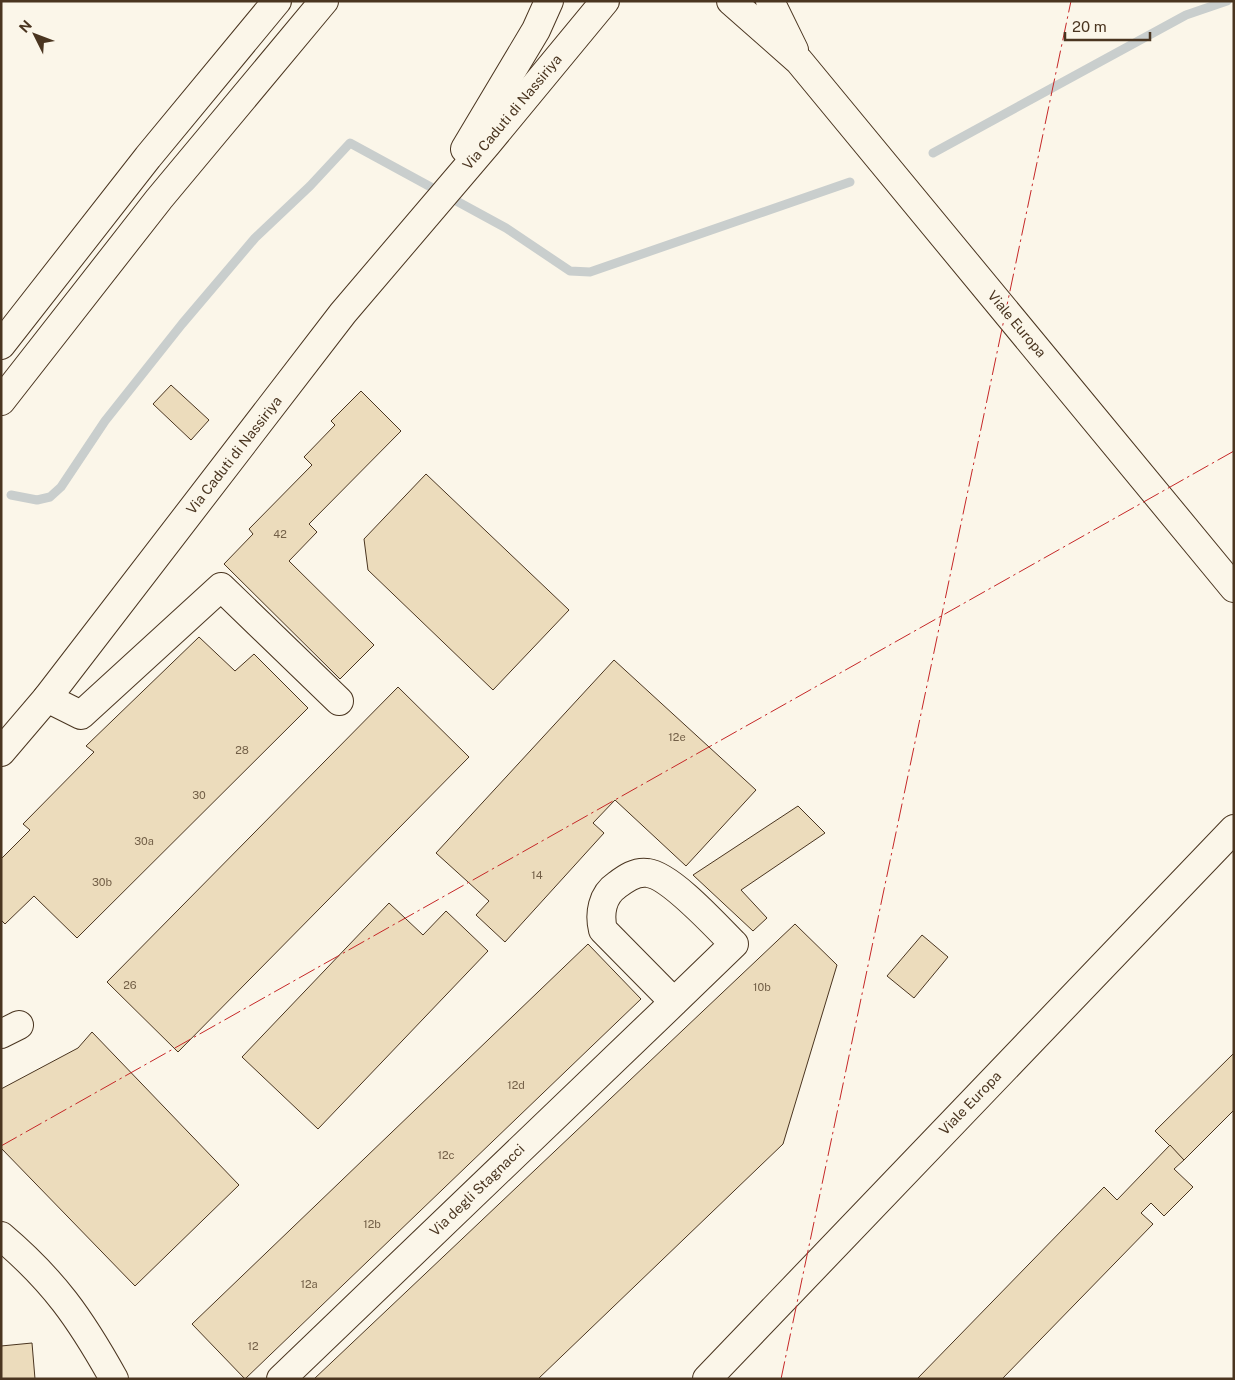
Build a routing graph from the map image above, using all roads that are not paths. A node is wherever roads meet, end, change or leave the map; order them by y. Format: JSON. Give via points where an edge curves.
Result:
{"nodes":[{"id":1,"x":277,"y":1,"type":"edge"},
{"id":2,"x":324,"y":1,"type":"edge"},
{"id":3,"x":550,"y":1,"type":"edge"},
{"id":4,"x":562,"y":1,"type":"edge"},
{"id":5,"x":731,"y":1,"type":"edge"},
{"id":6,"x":770,"y":1,"type":"edge"},
{"id":7,"x":601,"y":5,"type":"edge"},
{"id":8,"x":799,"y":61,"type":"junction"},
{"id":9,"x":425,"y":214,"type":"junction"},
{"id":10,"x":1,"y":345,"type":"edge"},
{"id":11,"x":1,"y":401,"type":"edge"},
{"id":12,"x":1234,"y":588,"type":"edge"},
{"id":13,"x":47,"y":698,"type":"junction"},
{"id":14,"x":339,"y":701,"type":"dead end"},
{"id":15,"x":1,"y":752,"type":"edge"},
{"id":16,"x":1234,"y":829,"type":"edge"},
{"id":17,"x":674,"y":1002,"type":"junction"},
{"id":18,"x":1,"y":1236,"type":"edge"},
{"id":19,"x":114,"y":1379,"type":"edge"},
{"id":20,"x":281,"y":1379,"type":"edge"},
{"id":21,"x":706,"y":1379,"type":"edge"}],
"edges":[{"from":1,"to":10,"type":"main road","via":[[148,156]]},
{"from":2,"to":11,"type":"main road","via":[[159,199]]},
{"from":3,"to":9,"type":"main road","name":"Via Caduti di Nassiriya","via":[[536,30]]},
{"from":4,"to":7,"type":"main road","via":[[574,7]]},
{"from":5,"to":8,"type":"main road","name":"Viale Europa"},
{"from":6,"to":8,"type":"main road","name":"Viale Europa"},
{"from":7,"to":9,"type":"main road","name":"Via Caduti di Nassiriya"},
{"from":8,"to":12,"type":"main road","name":"Viale Europa"},
{"from":9,"to":13,"type":"main road","name":"Via Caduti di Nassiriya","via":[[343,313]]},
{"from":13,"to":14,"type":"main road","via":[[81,715],[221,587]]},
{"from":13,"to":15,"type":"main road","name":"Via Caduti di Nassiriya"},
{"from":16,"to":21,"type":"main road","name":"Viale Europa"},
{"from":17,"to":17,"type":"main road","name":"Via degli Stagnacci","via":[[734,944],[665,878],[647,872],[630,875],[613,888],[602,905],[600,919],[603,930]]},
{"from":17,"to":20,"type":"main road","name":"Via degli Stagnacci"},
{"from":18,"to":19,"type":"main road","via":[[66,1301]]}]}
